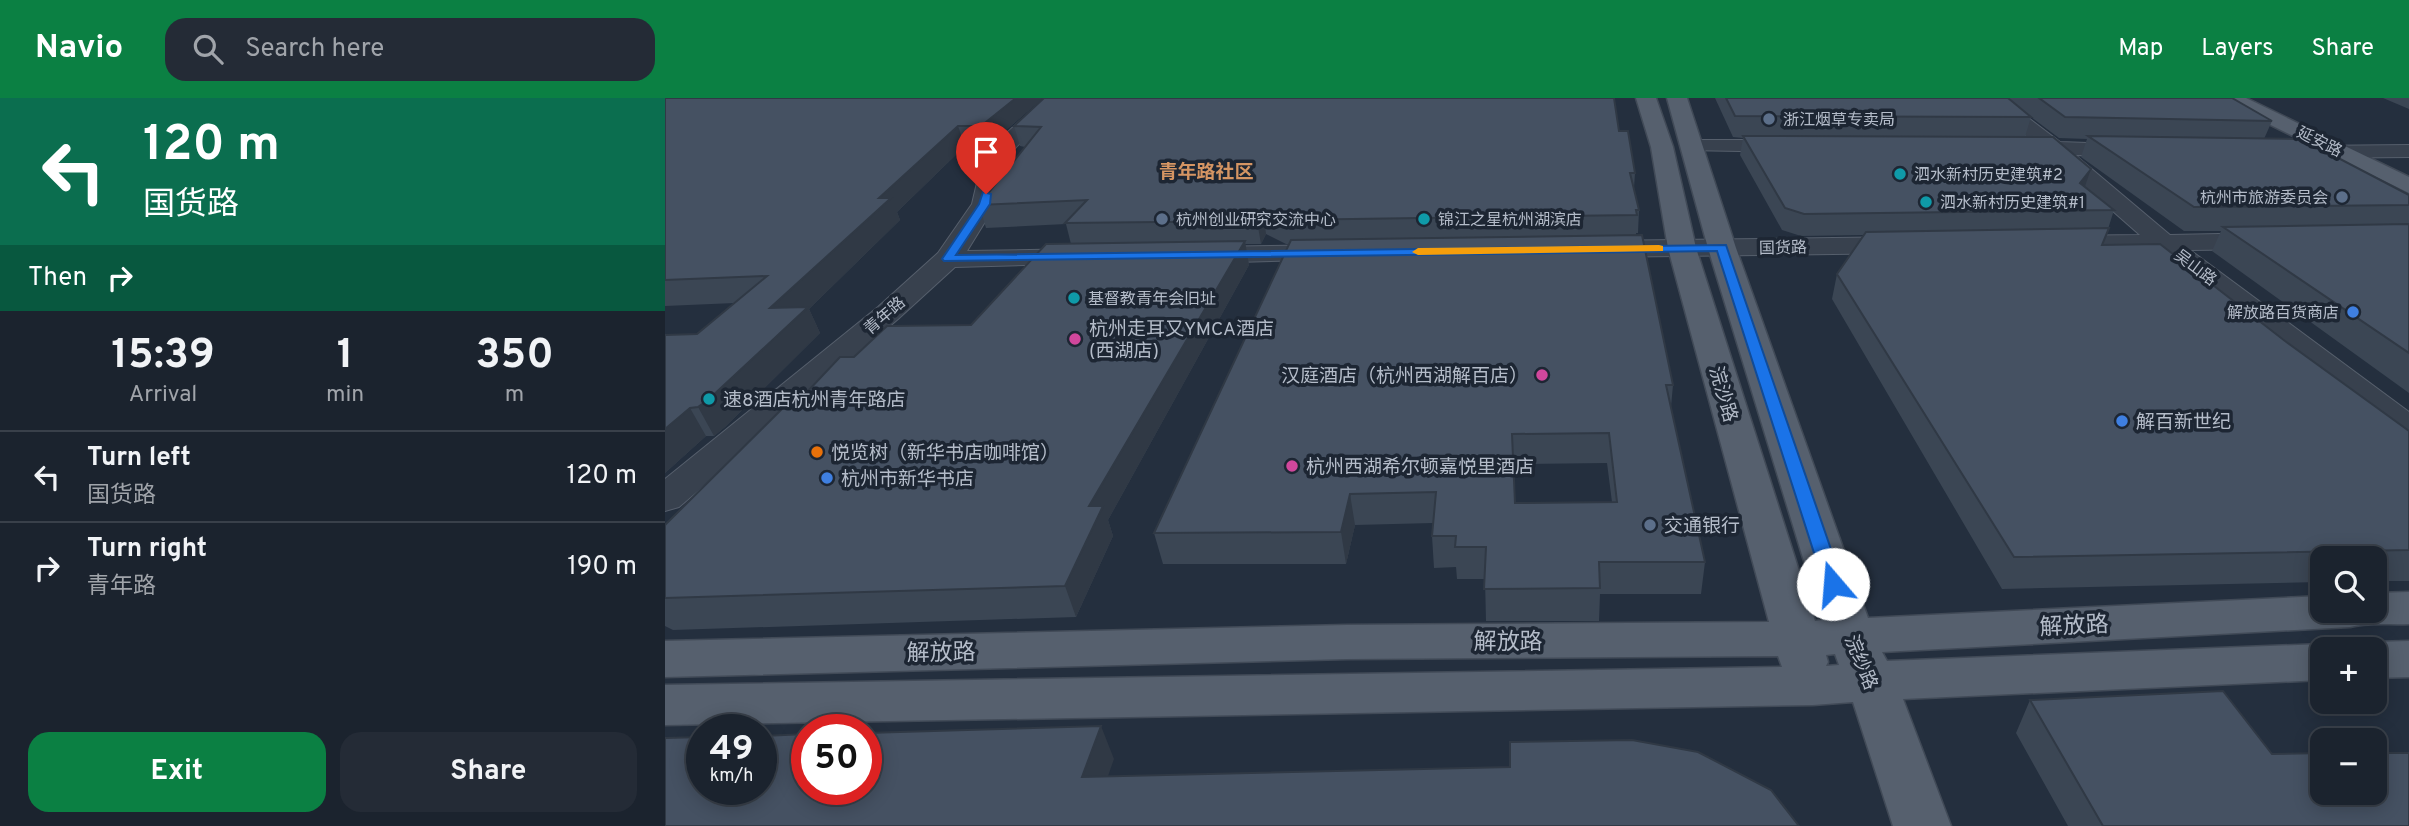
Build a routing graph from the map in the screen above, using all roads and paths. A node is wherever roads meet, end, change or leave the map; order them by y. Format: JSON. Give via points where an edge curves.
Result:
{"nodes":[{"id":1,"x":1058,"y":98,"type":"edge"},
{"id":2,"x":1646,"y":98,"type":"edge"},
{"id":3,"x":1677,"y":98,"type":"edge"},
{"id":4,"x":1990,"y":98,"type":"edge"},
{"id":5,"x":2231,"y":98,"type":"edge"},
{"id":6,"x":2267,"y":98,"type":"edge"},
{"id":7,"x":1693,"y":146,"type":"junction"},
{"id":8,"x":1817,"y":146,"type":"edge"},
{"id":9,"x":2004,"y":147,"type":"edge"},
{"id":10,"x":2055,"y":149,"type":"junction"},
{"id":11,"x":2151,"y":150,"type":"edge"},
{"id":12,"x":2409,"y":150,"type":"edge"},
{"id":13,"x":2379,"y":151,"type":"junction"},
{"id":14,"x":2289,"y":152,"type":"edge"},
{"id":15,"x":2344,"y":153,"type":"junction"},
{"id":16,"x":2409,"y":165,"type":"edge"},
{"id":17,"x":2409,"y":186,"type":"edge"},
{"id":18,"x":2286,"y":240,"type":"edge"},
{"id":19,"x":2163,"y":242,"type":"junction"},
{"id":20,"x":2025,"y":244,"type":"edge"},
{"id":21,"x":1929,"y":245,"type":"edge"},
{"id":22,"x":1682,"y":248,"type":"junction"},
{"id":23,"x":1722,"y":248,"type":"junction"},
{"id":24,"x":1575,"y":250,"type":"edge"},
{"id":25,"x":1359,"y":253,"type":"edge"},
{"id":26,"x":1179,"y":255,"type":"edge"},
{"id":27,"x":1110,"y":256,"type":"edge"},
{"id":28,"x":948,"y":259,"type":"junction"},
{"id":29,"x":2409,"y":429,"type":"edge"},
{"id":30,"x":665,"y":499,"type":"edge"},
{"id":31,"x":2409,"y":608,"type":"edge"},
{"id":32,"x":2387,"y":609,"type":"edge"},
{"id":33,"x":2310,"y":615,"type":"edge"},
{"id":34,"x":1795,"y":639,"type":"junction"},
{"id":35,"x":665,"y":659,"type":"edge"},
{"id":36,"x":1861,"y":659,"type":"junction"},
{"id":37,"x":2409,"y":659,"type":"edge"},
{"id":38,"x":2387,"y":660,"type":"edge"},
{"id":39,"x":2310,"y":662,"type":"edge"},
{"id":40,"x":1813,"y":686,"type":"junction"},
{"id":41,"x":665,"y":705,"type":"edge"},
{"id":42,"x":1922,"y":826,"type":"edge"}],
"edges":[{"from":1,"to":28,"type":"street","name":"青年路","via":[[992,158],[984,204]]},
{"from":2,"to":22,"type":"main road","name":"浣沙路","via":[[1662,147]]},
{"from":3,"to":7,"type":"main road","name":"浣纱路"},
{"from":4,"to":10,"type":"street","name":"吴山路"},
{"from":5,"to":15,"type":"main road","name":"延安路"},
{"from":6,"to":13,"type":"main road","name":"延安路"},
{"from":7,"to":8,"type":"street"},
{"from":7,"to":23,"type":"main road","name":"浣纱路"},
{"from":9,"to":10,"type":"street"},
{"from":10,"to":11,"type":"street"},
{"from":10,"to":19,"type":"street","name":"吴山路"},
{"from":12,"to":13,"type":"street"},
{"from":13,"to":15,"type":"street"},
{"from":13,"to":16,"type":"main road","name":"延安路"},
{"from":14,"to":15,"type":"street"},
{"from":15,"to":17,"type":"main road","name":"延安路"},
{"from":18,"to":19,"type":"street"},
{"from":19,"to":20,"type":"street"},
{"from":19,"to":29,"type":"street","name":"吴山路"},
{"from":21,"to":23,"type":"street","name":"国货路"},
{"from":22,"to":23,"type":"street","name":"国货路"},
{"from":22,"to":24,"type":"street","name":"国货路"},
{"from":22,"to":34,"type":"main road","name":"浣沙路"},
{"from":23,"to":36,"type":"main road","name":"浣纱路"},
{"from":25,"to":26,"type":"street"},
{"from":27,"to":28,"type":"street"},
{"from":28,"to":30,"type":"street","name":"青年路"},
{"from":31,"to":32,"type":"main road"},
{"from":33,"to":36,"type":"main road","name":"解放路"},
{"from":34,"to":35,"type":"main road","name":"解放路","via":[[1347,642]]},
{"from":34,"to":36,"type":"main road","name":"解放路"},
{"from":34,"to":40,"type":"main road","name":"浣沙路"},
{"from":36,"to":39,"type":"main road","name":"解放路"},
{"from":36,"to":40,"type":"main road","name":"解放路"},
{"from":36,"to":42,"type":"main road","name":"浣纱路"},
{"from":37,"to":38,"type":"main road"},
{"from":40,"to":41,"type":"main road","name":"解放路"}]}
